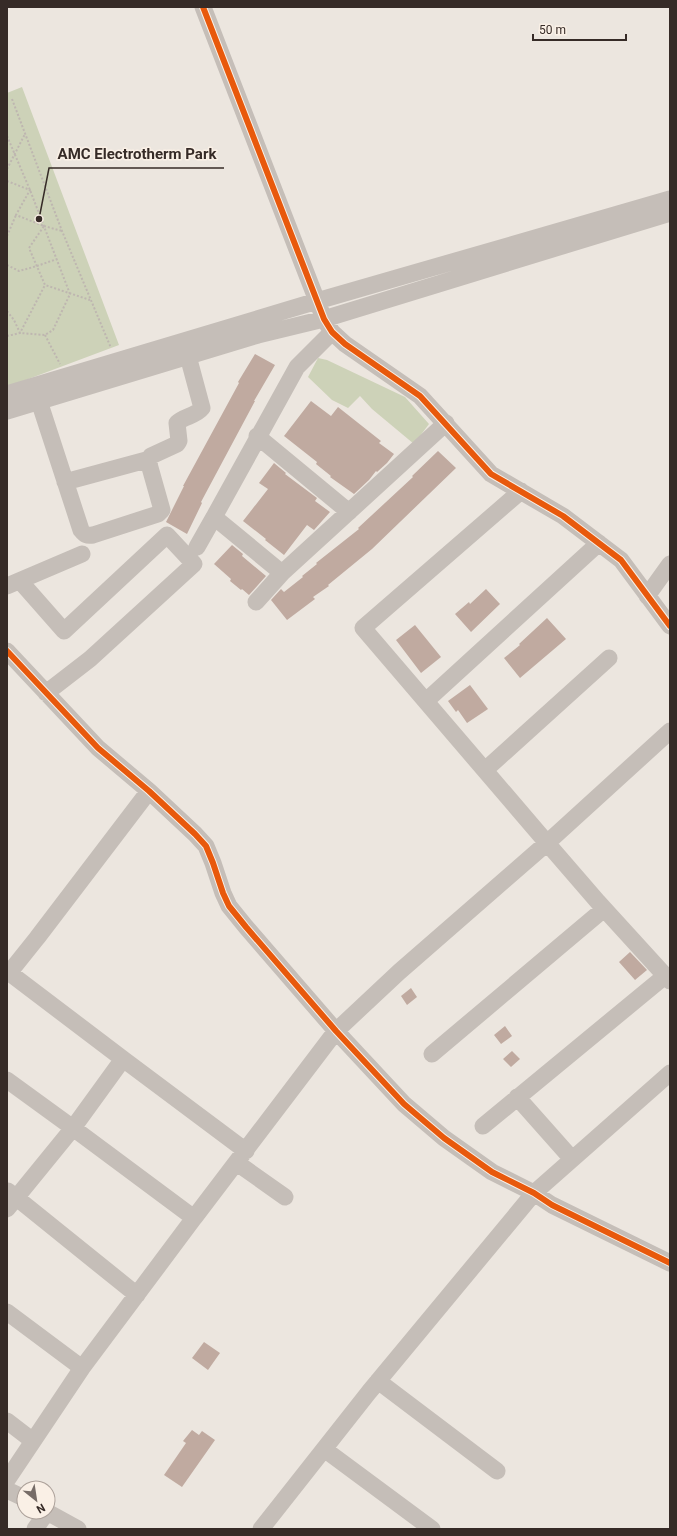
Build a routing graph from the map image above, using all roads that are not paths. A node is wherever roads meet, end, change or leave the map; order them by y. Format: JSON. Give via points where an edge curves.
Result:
{"nodes":[{"id":1,"x":203,"y":7,"type":"edge"},
{"id":2,"x":670,"y":199,"type":"edge"},
{"id":3,"x":670,"y":213,"type":"edge"},
{"id":4,"x":317,"y":301,"type":"junction"},
{"id":5,"x":328,"y":326,"type":"junction"},
{"id":6,"x":188,"y":356,"type":"junction"},
{"id":7,"x":7,"y":394,"type":"edge"},
{"id":8,"x":39,"y":401,"type":"junction"},
{"id":9,"x":7,"y":411,"type":"edge"},
{"id":10,"x":446,"y":423,"type":"junction"},
{"id":11,"x":258,"y":436,"type":"junction"},
{"id":12,"x":150,"y":459,"type":"junction"},
{"id":13,"x":65,"y":482,"type":"junction"},
{"id":14,"x":521,"y":491,"type":"junction"},
{"id":15,"x":349,"y":512,"type":"junction"},
{"id":16,"x":214,"y":517,"type":"junction"},
{"id":17,"x":599,"y":543,"type":"junction"},
{"id":18,"x":197,"y":547,"type":"dead end"},
{"id":19,"x":82,"y":554,"type":"dead end"},
{"id":20,"x":670,"y":564,"type":"edge"},
{"id":21,"x":282,"y":573,"type":"junction"},
{"id":22,"x":14,"y":583,"type":"edge"},
{"id":23,"x":647,"y":596,"type":"junction"},
{"id":24,"x":256,"y":602,"type":"dead end"},
{"id":25,"x":670,"y":626,"type":"edge"},
{"id":26,"x":7,"y":651,"type":"edge"},
{"id":27,"x":609,"y":658,"type":"dead end"},
{"id":28,"x":46,"y":693,"type":"junction"},
{"id":29,"x":426,"y":701,"type":"junction"},
{"id":30,"x":670,"y":731,"type":"edge"},
{"id":31,"x":485,"y":770,"type":"junction"},
{"id":32,"x":149,"y":791,"type":"junction"},
{"id":33,"x":547,"y":844,"type":"junction"},
{"id":34,"x":604,"y":909,"type":"junction"},
{"id":35,"x":8,"y":972,"type":"edge"},
{"id":36,"x":667,"y":978,"type":"edge"},
{"id":37,"x":336,"y":1031,"type":"junction"},
{"id":38,"x":432,"y":1054,"type":"dead end"},
{"id":39,"x":123,"y":1059,"type":"junction"},
{"id":40,"x":670,"y":1073,"type":"edge"},
{"id":41,"x":7,"y":1080,"type":"edge"},
{"id":42,"x":517,"y":1097,"type":"junction"},
{"id":43,"x":483,"y":1126,"type":"dead end"},
{"id":44,"x":73,"y":1128,"type":"junction"},
{"id":45,"x":241,"y":1157,"type":"junction"},
{"id":46,"x":572,"y":1159,"type":"junction"},
{"id":47,"x":534,"y":1193,"type":"junction"},
{"id":48,"x":285,"y":1197,"type":"dead end"},
{"id":49,"x":10,"y":1199,"type":"edge"},
{"id":50,"x":194,"y":1218,"type":"junction"},
{"id":51,"x":670,"y":1263,"type":"edge"},
{"id":52,"x":137,"y":1295,"type":"junction"},
{"id":53,"x":7,"y":1312,"type":"edge"},
{"id":54,"x":82,"y":1368,"type":"junction"},
{"id":55,"x":378,"y":1381,"type":"junction"},
{"id":56,"x":7,"y":1421,"type":"edge"},
{"id":57,"x":33,"y":1441,"type":"junction"},
{"id":58,"x":324,"y":1449,"type":"junction"},
{"id":59,"x":497,"y":1472,"type":"dead end"},
{"id":60,"x":7,"y":1480,"type":"edge"},
{"id":61,"x":56,"y":1517,"type":"edge"},
{"id":62,"x":41,"y":1520,"type":"edge"},
{"id":63,"x":35,"y":1529,"type":"edge"},
{"id":64,"x":78,"y":1529,"type":"edge"},
{"id":65,"x":261,"y":1529,"type":"edge"},
{"id":66,"x":432,"y":1529,"type":"edge"}],
"edges":[{"from":1,"to":4,"type":"street"},
{"from":2,"to":4,"type":"street"},
{"from":3,"to":5,"type":"street"},
{"from":4,"to":5,"type":"street"},
{"from":4,"to":7,"type":"street"},
{"from":5,"to":6,"type":"street","via":[[258,336]]},
{"from":5,"to":10,"type":"street","via":[[345,344],[420,396]]},
{"from":5,"to":11,"type":"street","via":[[296,367]]},
{"from":6,"to":8,"type":"street"},
{"from":6,"to":12,"type":"street","via":[[202,408],[177,423],[177,444],[151,456]]},
{"from":8,"to":9,"type":"street"},
{"from":8,"to":13,"type":"street"},
{"from":10,"to":14,"type":"street","via":[[491,474]]},
{"from":10,"to":15,"type":"street"},
{"from":11,"to":15,"type":"street"},
{"from":11,"to":16,"type":"street"},
{"from":12,"to":13,"type":"street"},
{"from":12,"to":13,"type":"street","via":[[149,464],[162,510],[158,514],[94,535],[88,536],[81,530]]},
{"from":14,"to":17,"type":"street","via":[[563,516]]},
{"from":14,"to":29,"type":"street","via":[[363,628]]},
{"from":15,"to":21,"type":"street"},
{"from":16,"to":18,"type":"street"},
{"from":16,"to":21,"type":"street"},
{"from":17,"to":23,"type":"street","via":[[620,560]]},
{"from":17,"to":29,"type":"street"},
{"from":19,"to":22,"type":"street"},
{"from":20,"to":23,"type":"street"},
{"from":21,"to":24,"type":"street"},
{"from":22,"to":28,"type":"street","via":[[64,631],[167,535],[194,564],[90,659]]},
{"from":23,"to":25,"type":"street"},
{"from":26,"to":28,"type":"street"},
{"from":27,"to":31,"type":"street"},
{"from":28,"to":32,"type":"street","via":[[98,748]]},
{"from":29,"to":31,"type":"street"},
{"from":30,"to":33,"type":"street"},
{"from":31,"to":33,"type":"street"},
{"from":32,"to":35,"type":"street"},
{"from":32,"to":37,"type":"street","via":[[206,846],[229,906]]},
{"from":33,"to":34,"type":"street"},
{"from":33,"to":37,"type":"street","via":[[399,972]]},
{"from":34,"to":36,"type":"street"},
{"from":34,"to":38,"type":"street"},
{"from":35,"to":39,"type":"street"},
{"from":36,"to":42,"type":"street"},
{"from":37,"to":45,"type":"street"},
{"from":37,"to":47,"type":"street","via":[[404,1104],[444,1138],[492,1172]]},
{"from":39,"to":44,"type":"street"},
{"from":39,"to":45,"type":"street"},
{"from":40,"to":46,"type":"street"},
{"from":41,"to":44,"type":"street"},
{"from":42,"to":43,"type":"street"},
{"from":42,"to":46,"type":"street"},
{"from":44,"to":49,"type":"street"},
{"from":44,"to":50,"type":"street"},
{"from":45,"to":48,"type":"street"},
{"from":45,"to":50,"type":"street"},
{"from":46,"to":47,"type":"street"},
{"from":47,"to":51,"type":"street","via":[[552,1205]]},
{"from":47,"to":55,"type":"street"},
{"from":49,"to":52,"type":"street"},
{"from":50,"to":52,"type":"street"},
{"from":52,"to":54,"type":"street"},
{"from":53,"to":54,"type":"street"},
{"from":54,"to":57,"type":"street"},
{"from":55,"to":58,"type":"street"},
{"from":55,"to":59,"type":"street"},
{"from":56,"to":57,"type":"street"},
{"from":57,"to":60,"type":"street"},
{"from":58,"to":65,"type":"street"},
{"from":58,"to":66,"type":"street"},
{"from":61,"to":64,"type":"street"},
{"from":62,"to":63,"type":"street"}]}
